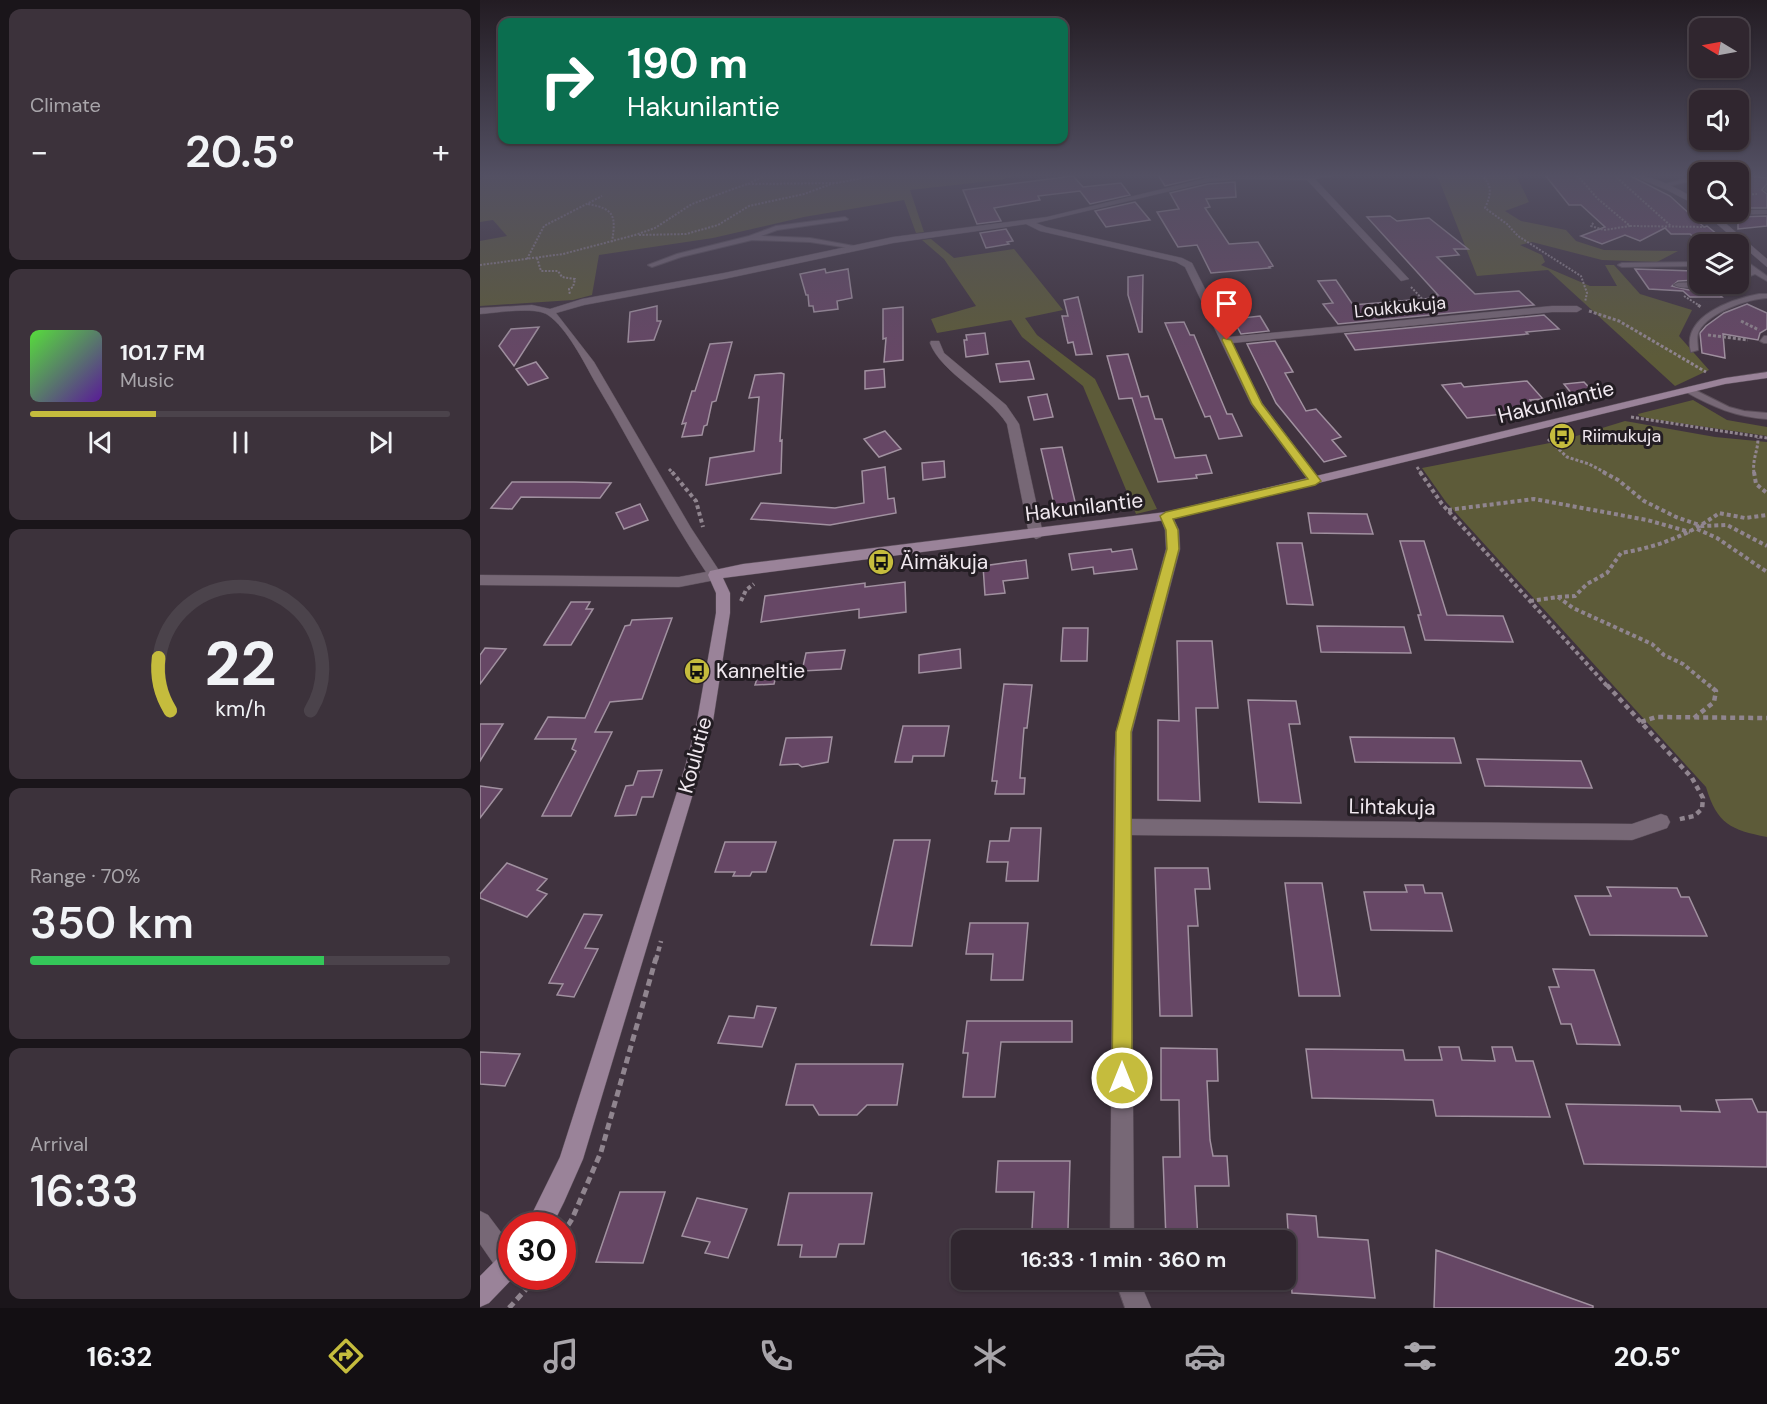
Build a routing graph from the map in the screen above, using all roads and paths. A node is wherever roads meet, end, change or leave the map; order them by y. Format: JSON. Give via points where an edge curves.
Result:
{"nodes":[{"id":1,"x":539,"y":236,"type":"edge"},
{"id":2,"x":613,"y":236,"type":"edge"},
{"id":3,"x":632,"y":236,"type":"edge"},
{"id":4,"x":756,"y":236,"type":"edge"},
{"id":5,"x":925,"y":236,"type":"edge"},
{"id":6,"x":1073,"y":236,"type":"edge"},
{"id":7,"x":1364,"y":236,"type":"edge"},
{"id":8,"x":1518,"y":236,"type":"edge"},
{"id":9,"x":1735,"y":236,"type":"edge"},
{"id":10,"x":751,"y":238,"type":"junction"},
{"id":11,"x":612,"y":242,"type":"junction"},
{"id":12,"x":855,"y":248,"type":"junction"},
{"id":13,"x":537,"y":258,"type":"junction"},
{"id":14,"x":527,"y":260,"type":"junction"},
{"id":15,"x":1767,"y":264,"type":"edge"},
{"id":16,"x":480,"y":265,"type":"edge"},
{"id":17,"x":651,"y":265,"type":"dead end"},
{"id":18,"x":1622,"y":265,"type":"dead end"},
{"id":19,"x":1689,"y":265,"type":"edge"},
{"id":20,"x":1749,"y":266,"type":"edge"},
{"id":21,"x":1756,"y":271,"type":"junction"},
{"id":22,"x":1749,"y":274,"type":"edge"},
{"id":23,"x":1404,"y":279,"type":"joint"},
{"id":24,"x":1767,"y":279,"type":"edge"},
{"id":25,"x":1678,"y":285,"type":"dead end"},
{"id":26,"x":1689,"y":285,"type":"edge"},
{"id":27,"x":1682,"y":294,"type":"dead end"},
{"id":28,"x":1767,"y":296,"type":"edge"},
{"id":29,"x":570,"y":305,"type":"junction"},
{"id":30,"x":1577,"y":309,"type":"junction"},
{"id":31,"x":480,"y":311,"type":"edge"},
{"id":32,"x":550,"y":312,"type":"junction"},
{"id":33,"x":1713,"y":314,"type":"junction"},
{"id":34,"x":1441,"y":319,"type":"junction"},
{"id":35,"x":1741,"y":321,"type":"dead end"},
{"id":36,"x":1695,"y":332,"type":"junction"},
{"id":37,"x":1766,"y":338,"type":"edge"},
{"id":38,"x":1227,"y":340,"type":"junction"},
{"id":39,"x":1748,"y":340,"type":"dead end"},
{"id":40,"x":935,"y":343,"type":"dead end"},
{"id":41,"x":1694,"y":350,"type":"dead end"},
{"id":42,"x":1710,"y":374,"type":"dead end"},
{"id":43,"x":1767,"y":375,"type":"edge"},
{"id":44,"x":1689,"y":390,"type":"junction"},
{"id":45,"x":1621,"y":416,"type":"dead end"},
{"id":46,"x":1767,"y":416,"type":"edge"},
{"id":47,"x":1758,"y":437,"type":"junction"},
{"id":48,"x":1767,"y":438,"type":"edge"},
{"id":49,"x":1548,"y":439,"type":"dead end"},
{"id":50,"x":1416,"y":467,"type":"dead end"},
{"id":51,"x":1315,"y":481,"type":"junction"},
{"id":52,"x":1767,"y":493,"type":"edge"},
{"id":53,"x":1448,"y":510,"type":"junction"},
{"id":54,"x":1767,"y":515,"type":"edge"},
{"id":55,"x":1166,"y":516,"type":"junction"},
{"id":56,"x":1702,"y":526,"type":"junction"},
{"id":57,"x":1696,"y":529,"type":"junction"},
{"id":58,"x":1690,"y":532,"type":"junction"},
{"id":59,"x":1036,"y":534,"type":"junction"},
{"id":60,"x":1767,"y":546,"type":"edge"},
{"id":61,"x":1767,"y":572,"type":"edge"},
{"id":62,"x":715,"y":575,"type":"junction"},
{"id":63,"x":480,"y":580,"type":"edge"},
{"id":64,"x":1558,"y":597,"type":"junction"},
{"id":65,"x":1530,"y":601,"type":"junction"},
{"id":66,"x":1694,"y":717,"type":"junction"},
{"id":67,"x":1767,"y":718,"type":"edge"},
{"id":68,"x":1641,"y":722,"type":"junction"},
{"id":69,"x":1661,"y":822,"type":"joint"},
{"id":70,"x":1122,"y":827,"type":"junction"},
{"id":71,"x":546,"y":1212,"type":"edge"},
{"id":72,"x":480,"y":1223,"type":"edge"},
{"id":73,"x":1122,"y":1230,"type":"edge"},
{"id":74,"x":498,"y":1246,"type":"edge"},
{"id":75,"x":498,"y":1276,"type":"edge"},
{"id":76,"x":525,"y":1290,"type":"edge"},
{"id":77,"x":1131,"y":1290,"type":"edge"},
{"id":78,"x":480,"y":1294,"type":"edge"},
{"id":79,"x":509,"y":1308,"type":"edge"},
{"id":80,"x":1138,"y":1308,"type":"edge"}],
"edges":[{"from":1,"to":14,"type":"path"},
{"from":2,"to":11,"type":"path"},
{"from":3,"to":11,"type":"path"},
{"from":4,"to":10,"type":"lane"},
{"from":5,"to":12,"type":"street"},
{"from":6,"to":38,"type":"street","via":[[1185,262],[1192,268]]},
{"from":7,"to":23,"type":"street"},
{"from":8,"to":30,"type":"path","via":[[1581,276],[1587,293],[1585,306]]},
{"from":9,"to":15,"type":"street"},
{"from":10,"to":12,"type":"lane","via":[[810,240]]},
{"from":10,"to":17,"type":"lane"},
{"from":11,"to":13,"type":"path"},
{"from":12,"to":29,"type":"street"},
{"from":13,"to":14,"type":"path"},
{"from":13,"to":29,"type":"path","via":[[541,271],[558,271],[562,277],[575,279],[569,289]]},
{"from":14,"to":16,"type":"path"},
{"from":18,"to":19,"type":"lane"},
{"from":20,"to":21,"type":"lane"},
{"from":21,"to":22,"type":"lane"},
{"from":21,"to":24,"type":"lane"},
{"from":23,"to":34,"type":"path"},
{"from":25,"to":26,"type":"lane"},
{"from":27,"to":33,"type":"path"},
{"from":28,"to":33,"type":"lane","via":[[1743,300]]},
{"from":29,"to":32,"type":"street"},
{"from":30,"to":34,"type":"street","name":"Loukkukuja"},
{"from":30,"to":42,"type":"path","via":[[1623,323],[1674,357]]},
{"from":31,"to":32,"type":"street","via":[[532,308]]},
{"from":32,"to":62,"type":"street","name":"Koulutie","via":[[588,360],[649,461],[691,541]]},
{"from":33,"to":36,"type":"lane"},
{"from":34,"to":38,"type":"street","name":"Loukkukuja"},
{"from":35,"to":37,"type":"path"},
{"from":36,"to":39,"type":"path"},
{"from":36,"to":41,"type":"lane"},
{"from":38,"to":51,"type":"street","via":[[1257,404]]},
{"from":40,"to":59,"type":"street","via":[[939,354],[1002,406],[1013,424]]},
{"from":43,"to":44,"type":"street","name":"Hakunilantie"},
{"from":44,"to":46,"type":"lane","via":[[1724,410]]},
{"from":44,"to":51,"type":"street","name":"Hakunilantie"},
{"from":45,"to":47,"type":"path"},
{"from":47,"to":48,"type":"path"},
{"from":47,"to":52,"type":"path","via":[[1752,462],[1756,484]]},
{"from":49,"to":56,"type":"path","via":[[1568,457],[1618,480],[1644,501]]},
{"from":50,"to":53,"type":"path"},
{"from":51,"to":55,"type":"street","name":"Hakunilantie"},
{"from":53,"to":58,"type":"path","via":[[1533,499]]},
{"from":53,"to":65,"type":"path"},
{"from":54,"to":56,"type":"path","via":[[1745,518],[1719,513]]},
{"from":55,"to":59,"type":"street","name":"Hakunilantie"},
{"from":55,"to":70,"type":"street","via":[[1173,549],[1124,732]]},
{"from":56,"to":57,"type":"path"},
{"from":56,"to":60,"type":"path","via":[[1727,525]]},
{"from":57,"to":58,"type":"path"},
{"from":57,"to":61,"type":"path","via":[[1713,534],[1754,567]]},
{"from":58,"to":64,"type":"path","via":[[1657,547],[1622,553],[1607,573],[1575,596]]},
{"from":59,"to":62,"type":"street","name":"Hakunilantie"},
{"from":62,"to":63,"type":"street","via":[[679,582]]},
{"from":62,"to":71,"type":"street","name":"Koulutie","via":[[723,593],[723,613],[693,767],[571,1159]]},
{"from":64,"to":65,"type":"path"},
{"from":64,"to":66,"type":"path","via":[[1573,608],[1652,644],[1716,691],[1714,702]]},
{"from":65,"to":68,"type":"path"},
{"from":66,"to":67,"type":"path"},
{"from":66,"to":68,"type":"path","via":[[1656,717]]},
{"from":68,"to":69,"type":"path","via":[[1692,778],[1703,798],[1702,809],[1694,816]]},
{"from":69,"to":70,"type":"street","name":"Lihtakuja","via":[[1632,832]]},
{"from":70,"to":73,"type":"street"},
{"from":72,"to":74,"type":"street"},
{"from":75,"to":78,"type":"street"},
{"from":76,"to":79,"type":"path"},
{"from":77,"to":80,"type":"street"}]}
